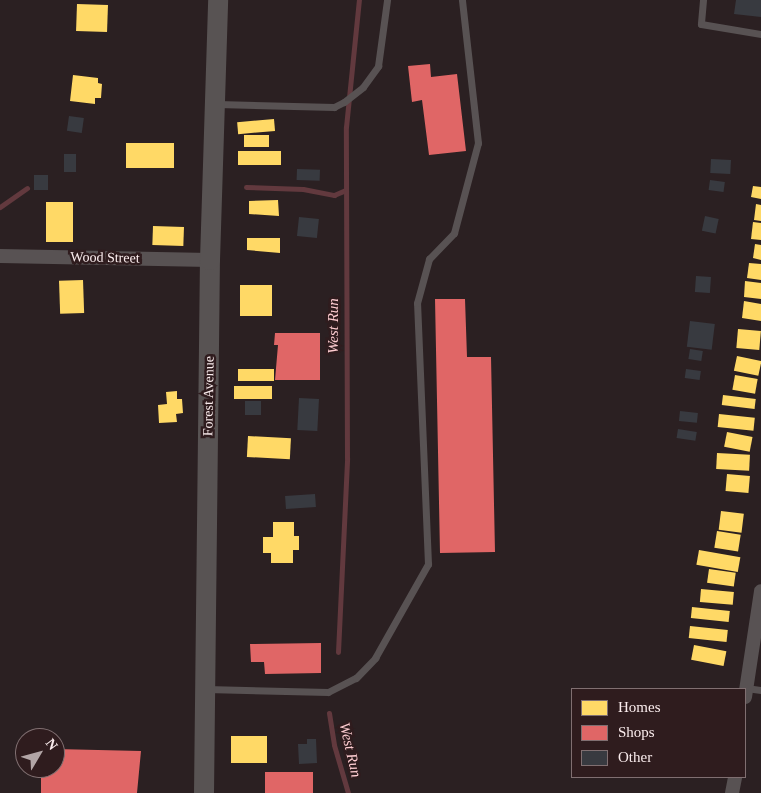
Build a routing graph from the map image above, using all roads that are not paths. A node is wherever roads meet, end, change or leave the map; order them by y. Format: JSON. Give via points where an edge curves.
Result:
{"nodes":[{"id":1,"x":218,"y":0,"type":"edge"},
{"id":2,"x":387,"y":0,"type":"edge"},
{"id":3,"x":462,"y":0,"type":"edge"},
{"id":4,"x":702,"y":0,"type":"edge"},
{"id":5,"x":761,"y":34,"type":"edge"},
{"id":6,"x":217,"y":104,"type":"junction"},
{"id":7,"x":0,"y":256,"type":"edge"},
{"id":8,"x":210,"y":260,"type":"junction"},
{"id":9,"x":761,"y":591,"type":"edge"},
{"id":10,"x":746,"y":688,"type":"edge"},
{"id":11,"x":205,"y":689,"type":"junction"},
{"id":12,"x":761,"y":690,"type":"edge"},
{"id":13,"x":746,"y":693,"type":"edge"},
{"id":14,"x":734,"y":778,"type":"edge"},
{"id":15,"x":204,"y":793,"type":"edge"},
{"id":16,"x":732,"y":793,"type":"edge"}],
"edges":[{"from":1,"to":6,"type":"street","name":"Forest Avenue"},
{"from":2,"to":6,"type":"lane","via":[[378,66],[363,87],[344,102],[334,107]]},
{"from":3,"to":11,"type":"lane","via":[[478,143],[454,233],[429,259],[417,304],[428,564],[375,658],[356,678],[328,692]]},
{"from":4,"to":5,"type":"lane","via":[[701,24]]},
{"from":6,"to":8,"type":"street","name":"Forest Avenue"},
{"from":7,"to":8,"type":"street","name":"Wood Street"},
{"from":8,"to":11,"type":"street","name":"Forest Avenue"},
{"from":9,"to":10,"type":"street"},
{"from":11,"to":15,"type":"street","name":"Forest Avenue"},
{"from":12,"to":13,"type":"lane"},
{"from":14,"to":16,"type":"street"}]}
